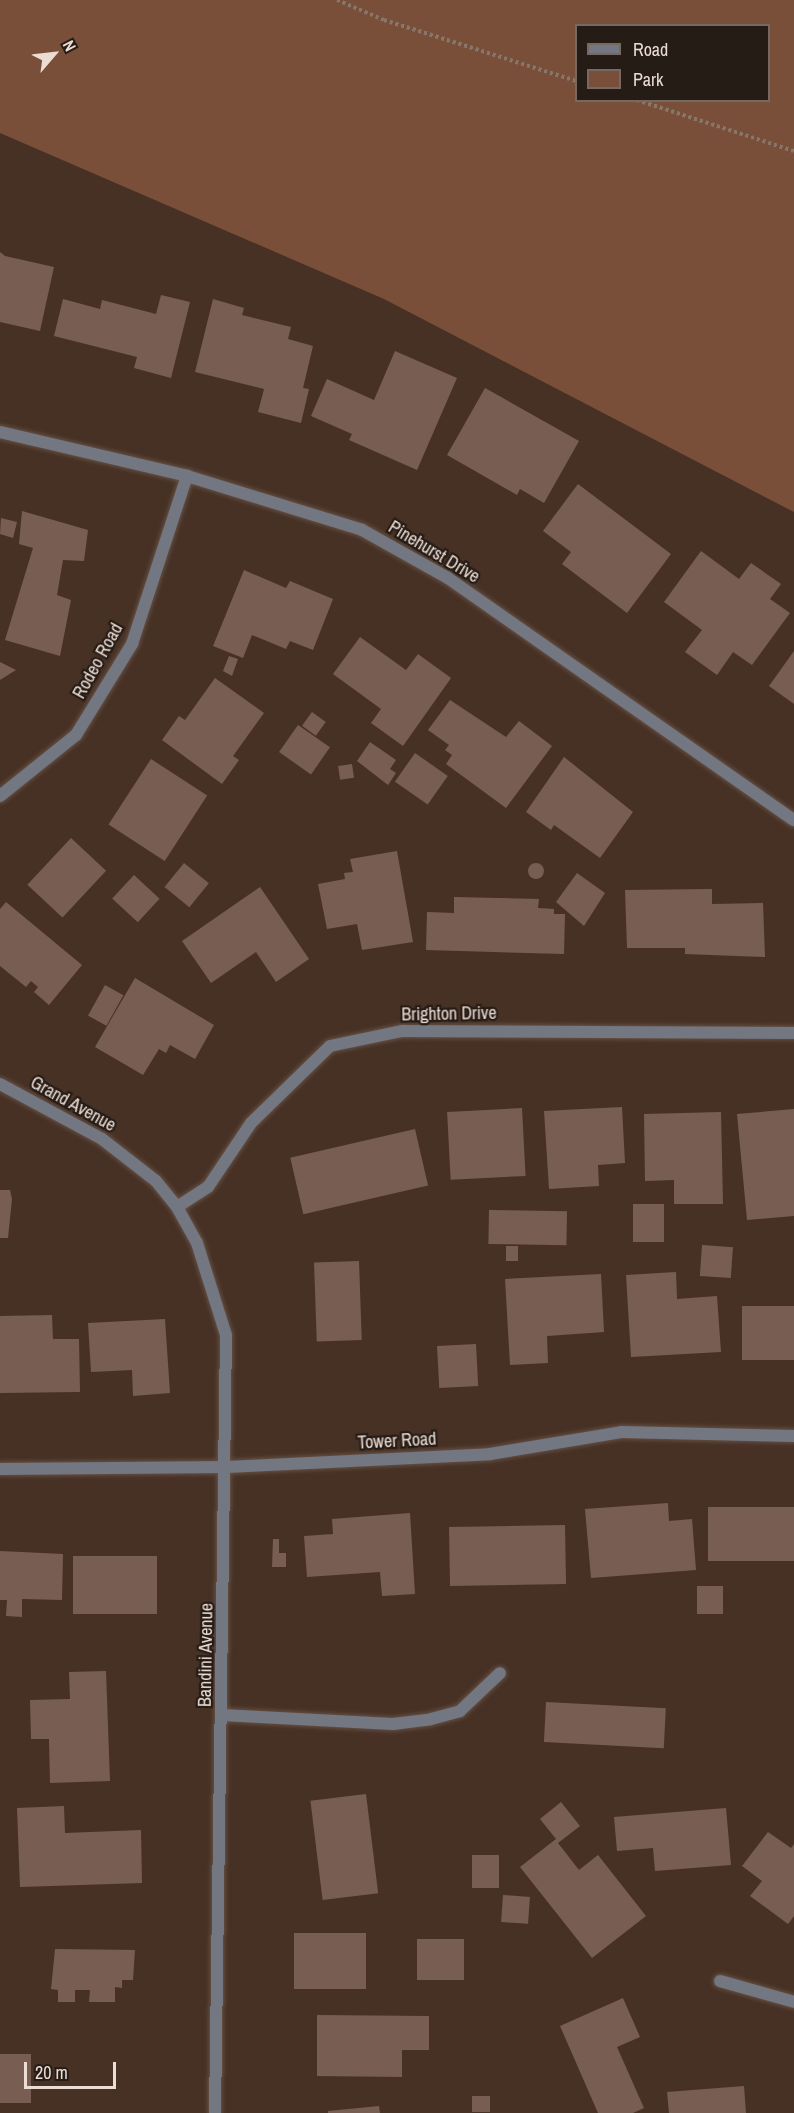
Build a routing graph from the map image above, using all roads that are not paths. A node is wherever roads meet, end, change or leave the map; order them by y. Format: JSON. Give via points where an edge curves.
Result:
{"nodes":[{"id":1,"x":0,"y":432,"type":"edge"},
{"id":2,"x":187,"y":476,"type":"junction"},
{"id":3,"x":0,"y":796,"type":"edge"},
{"id":4,"x":794,"y":820,"type":"edge"},
{"id":5,"x":794,"y":1033,"type":"edge"},
{"id":6,"x":0,"y":1084,"type":"edge"},
{"id":7,"x":177,"y":1207,"type":"junction"},
{"id":8,"x":794,"y":1436,"type":"edge"},
{"id":9,"x":227,"y":1467,"type":"junction"},
{"id":10,"x":0,"y":1468,"type":"edge"},
{"id":11,"x":500,"y":1673,"type":"dead end"},
{"id":12,"x":222,"y":1715,"type":"junction"},
{"id":13,"x":720,"y":1981,"type":"dead end"},
{"id":14,"x":794,"y":2002,"type":"edge"},
{"id":15,"x":215,"y":2113,"type":"edge"}],
"edges":[{"from":1,"to":2,"type":"street","name":"Pinehurst Drive"},
{"from":2,"to":3,"type":"street","name":"Rodeo Road","via":[[132,644],[76,735]]},
{"from":2,"to":4,"type":"street","name":"Pinehurst Drive","via":[[362,530],[448,578]]},
{"from":5,"to":7,"type":"street","name":"Brighton Drive","via":[[402,1031],[330,1046],[251,1123],[208,1187]]},
{"from":6,"to":7,"type":"street","name":"Grand Avenue","via":[[102,1139],[156,1181]]},
{"from":7,"to":9,"type":"street","name":"Bandini Avenue","via":[[197,1243],[226,1335]]},
{"from":8,"to":9,"type":"street","name":"Tower Road","via":[[621,1432],[490,1454]]},
{"from":9,"to":10,"type":"street","name":"Tower Road"},
{"from":9,"to":12,"type":"street","name":"Bandini Avenue"},
{"from":11,"to":12,"type":"street","via":[[460,1711],[431,1719],[393,1724]]},
{"from":12,"to":15,"type":"street","name":"Bandini Avenue"},
{"from":13,"to":14,"type":"street"}]}
